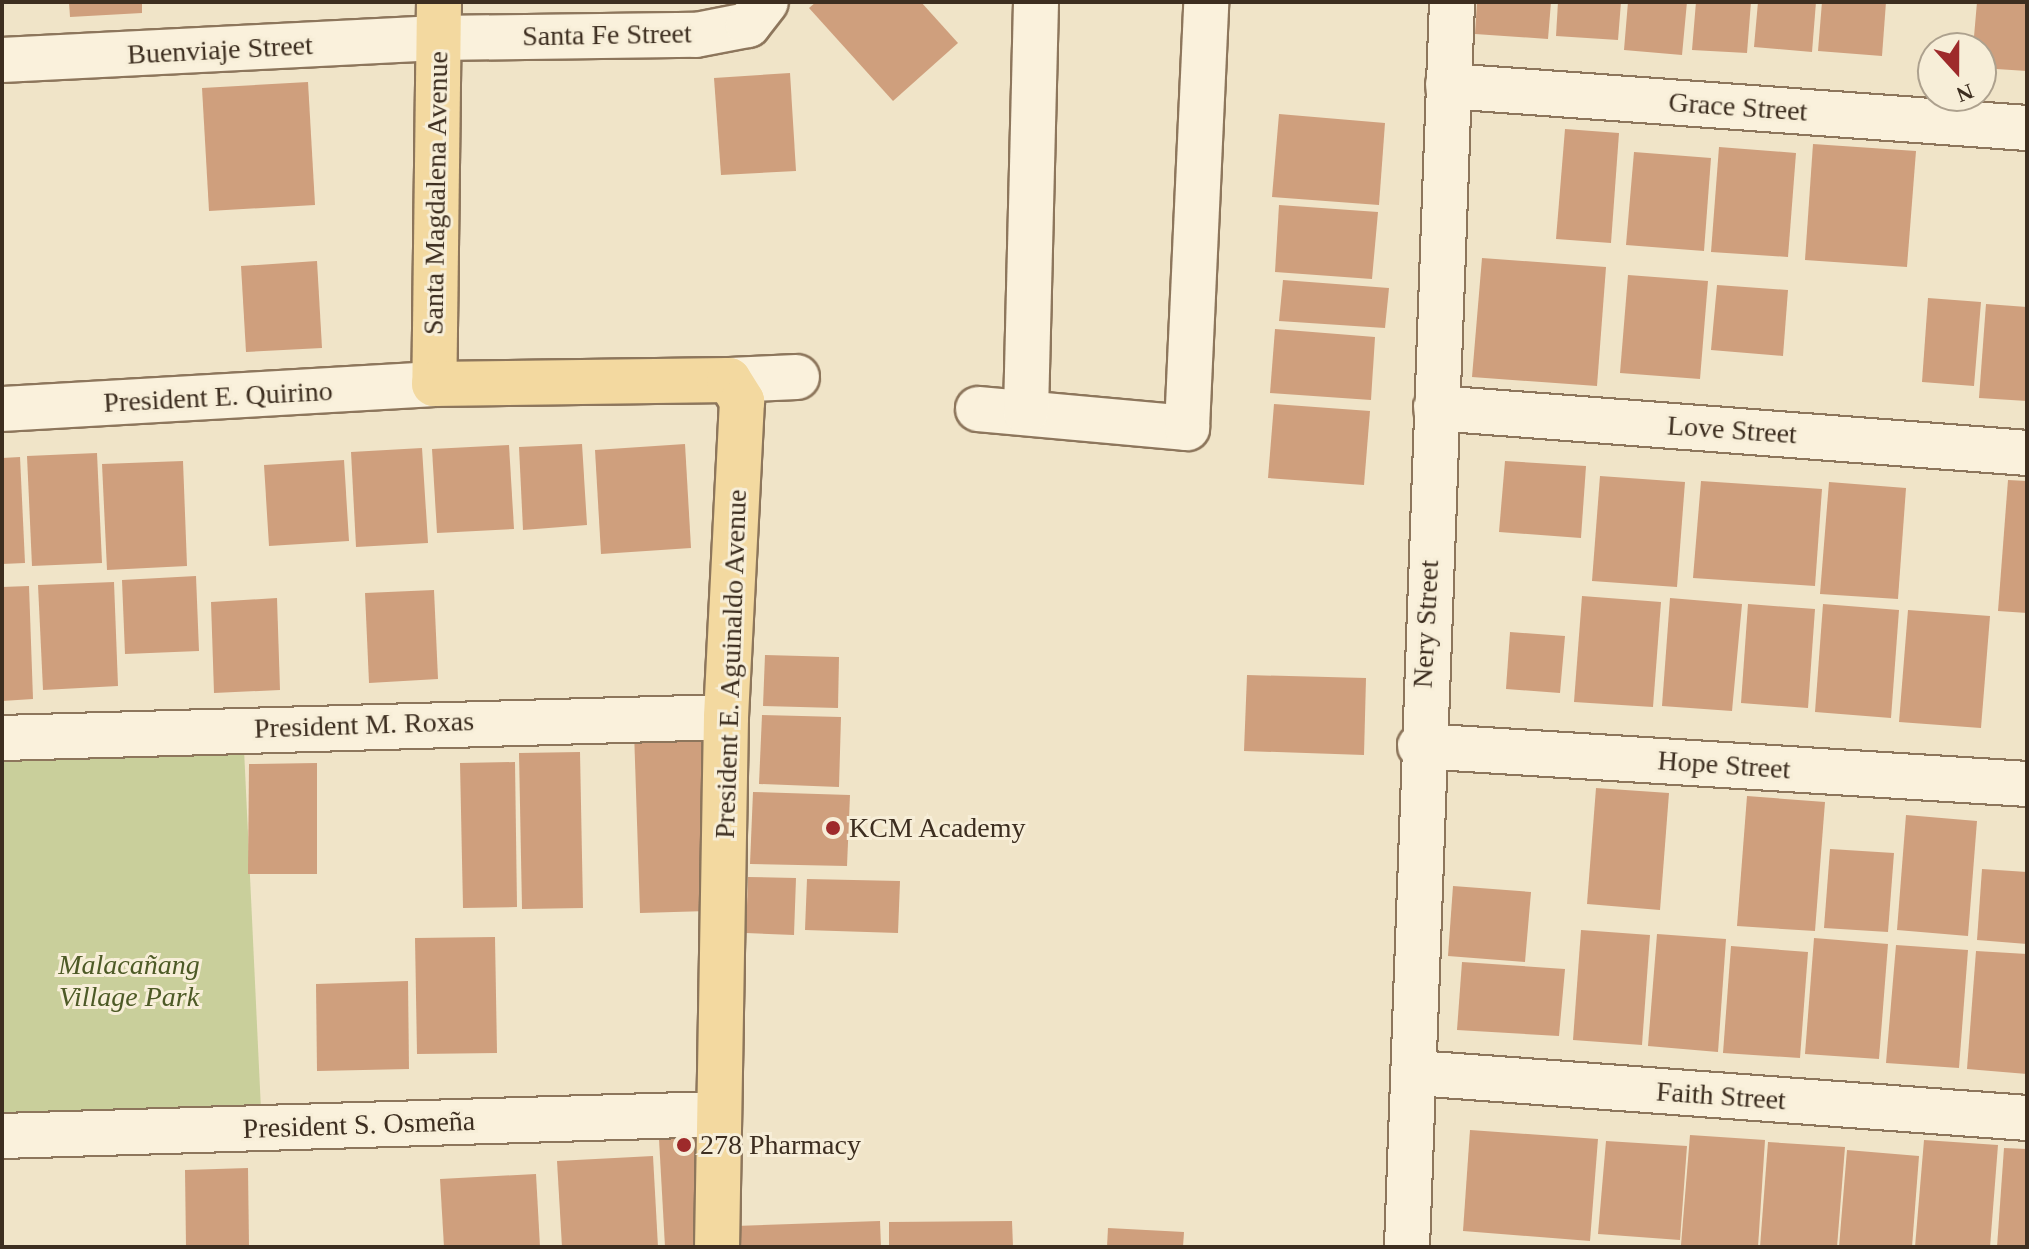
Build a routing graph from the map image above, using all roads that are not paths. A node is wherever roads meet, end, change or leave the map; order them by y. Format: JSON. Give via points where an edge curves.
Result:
{"nodes":[{"id":1,"x":766,"y":2,"type":"edge"},
{"id":2,"x":1036,"y":2,"type":"edge"},
{"id":3,"x":1206,"y":2,"type":"edge"},
{"id":4,"x":1452,"y":2,"type":"edge"},
{"id":5,"x":438,"y":20,"type":"edge"},
{"id":6,"x":2,"y":60,"type":"edge"},
{"id":7,"x":1448,"y":86,"type":"junction"},
{"id":8,"x":2027,"y":128,"type":"edge"},
{"id":9,"x":797,"y":377,"type":"dead end"},
{"id":10,"x":729,"y":380,"type":"junction"},
{"id":11,"x":434,"y":384,"type":"junction"},
{"id":12,"x":1436,"y":408,"type":"junction"},
{"id":13,"x":2,"y":409,"type":"edge"},
{"id":14,"x":978,"y":409,"type":"dead end"},
{"id":15,"x":1026,"y":412,"type":"junction"},
{"id":16,"x":2027,"y":453,"type":"edge"},
{"id":17,"x":726,"y":717,"type":"junction"},
{"id":18,"x":2,"y":738,"type":"edge"},
{"id":19,"x":1420,"y":746,"type":"junction"},
{"id":20,"x":2027,"y":784,"type":"edge"},
{"id":21,"x":1416,"y":1073,"type":"junction"},
{"id":22,"x":717,"y":1114,"type":"junction"},
{"id":23,"x":2027,"y":1118,"type":"edge"},
{"id":24,"x":2,"y":1136,"type":"edge"},
{"id":25,"x":717,"y":1247,"type":"edge"},
{"id":26,"x":1407,"y":1247,"type":"edge"}],
"edges":[{"from":1,"to":5,"type":"street","name":"Santa Fe Street","via":[[748,25],[696,35]]},
{"from":2,"to":15,"type":"street"},
{"from":3,"to":15,"type":"street","via":[[1187,428]]},
{"from":4,"to":7,"type":"street","name":"Nery Street"},
{"from":5,"to":6,"type":"street","name":"Buenviaje Street"},
{"from":5,"to":11,"type":"main road","name":"Santa Magdalena Avenue"},
{"from":7,"to":8,"type":"street","name":"Grace Street"},
{"from":7,"to":12,"type":"street","name":"Nery Street"},
{"from":9,"to":10,"type":"street"},
{"from":10,"to":11,"type":"main road"},
{"from":10,"to":17,"type":"main road","name":"President E. Aguinaldo Avenue","via":[[742,401]]},
{"from":11,"to":13,"type":"street","name":"President E. Quirino"},
{"from":12,"to":16,"type":"street","name":"Love Street"},
{"from":12,"to":19,"type":"street","name":"Nery Street"},
{"from":14,"to":15,"type":"street"},
{"from":17,"to":18,"type":"street","name":"President M. Roxas"},
{"from":17,"to":22,"type":"main road","name":"President E. Aguinaldo Avenue"},
{"from":19,"to":20,"type":"street","name":"Hope Street"},
{"from":19,"to":21,"type":"street","name":"Nery Street"},
{"from":21,"to":23,"type":"street","name":"Faith Street"},
{"from":21,"to":26,"type":"street","name":"Nery Street"},
{"from":22,"to":24,"type":"street","name":"President S. Osmeña"},
{"from":22,"to":25,"type":"main road","name":"President E. Aguinaldo Avenue"}]}
